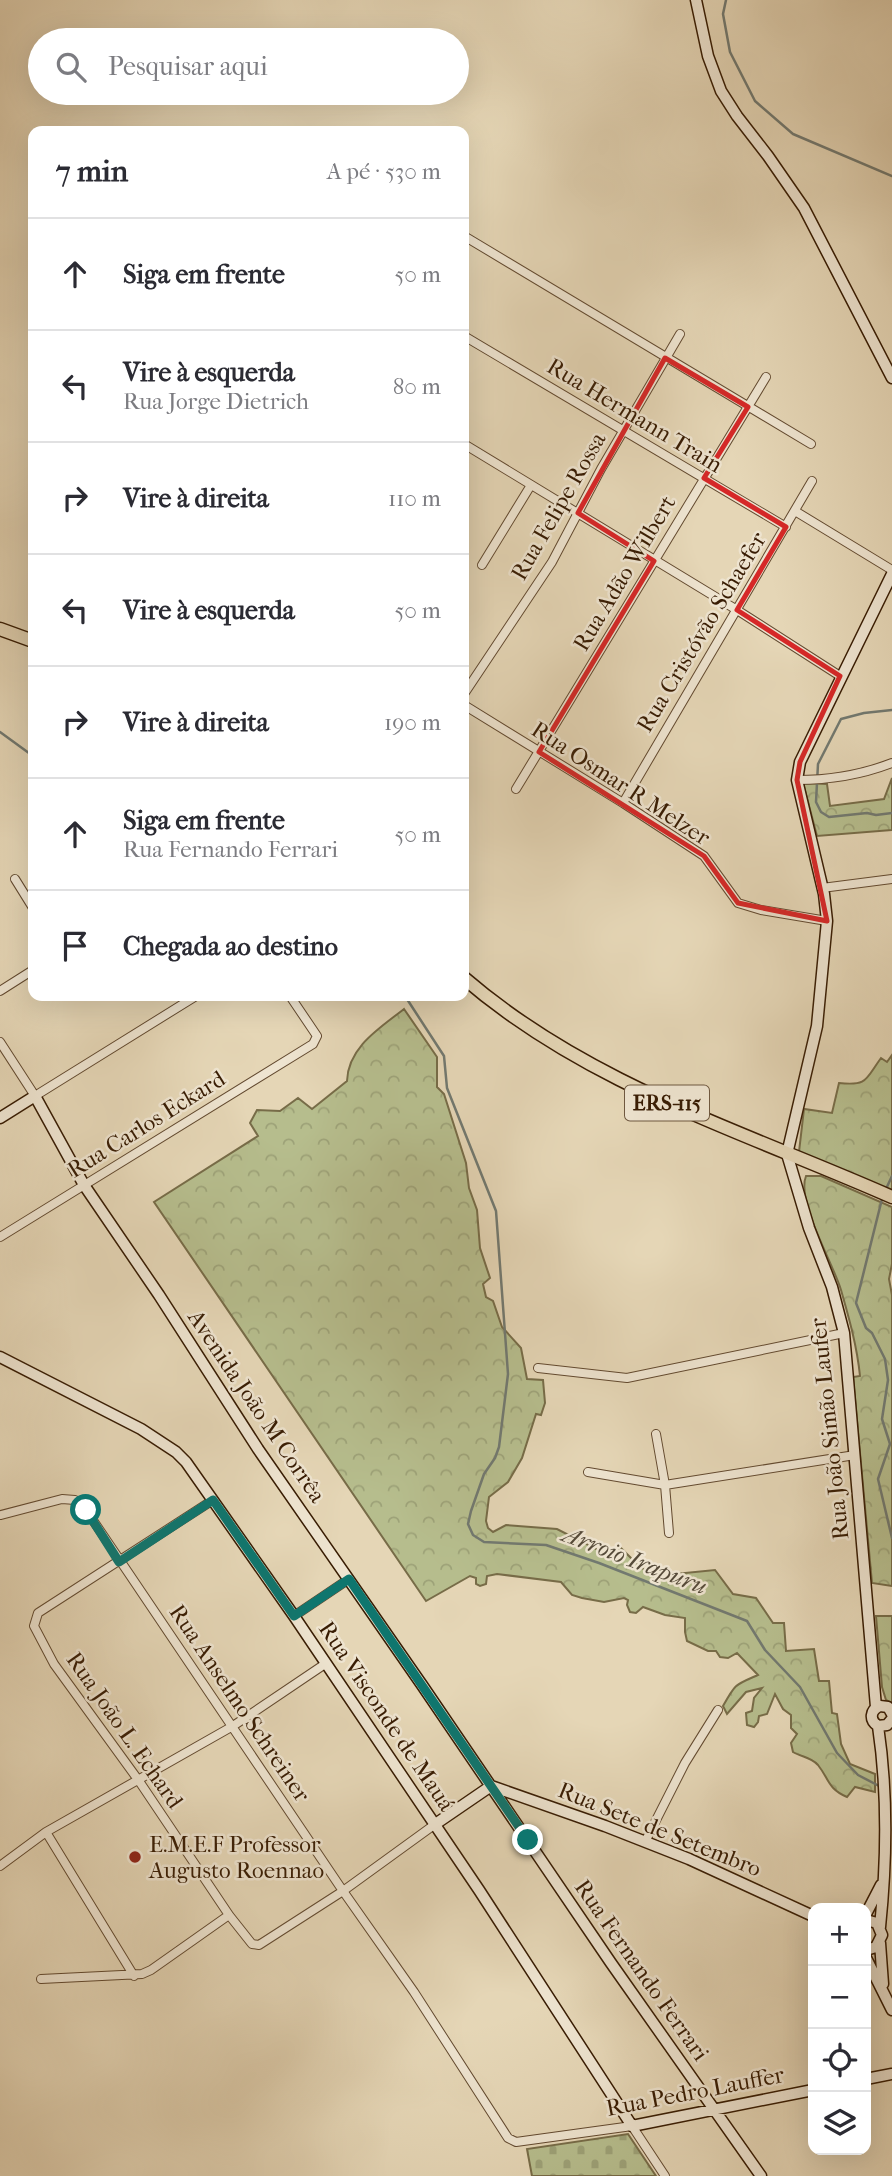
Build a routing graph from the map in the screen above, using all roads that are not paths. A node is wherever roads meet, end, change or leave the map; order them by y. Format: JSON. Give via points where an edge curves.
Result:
{"nodes":[{"id":1,"x":696,"y":0,"type":"edge"},
{"id":2,"x":469,"y":239,"type":"edge"},
{"id":3,"x":680,"y":334,"type":"dead end"},
{"id":4,"x":469,"y":338,"type":"edge"},
{"id":5,"x":665,"y":358,"type":"junction"},
{"id":6,"x":766,"y":377,"type":"dead end"},
{"id":7,"x":892,"y":378,"type":"edge"},
{"id":8,"x":748,"y":407,"type":"junction"},
{"id":9,"x":622,"y":431,"type":"junction"},
{"id":10,"x":811,"y":444,"type":"dead end"},
{"id":11,"x":469,"y":447,"type":"edge"},
{"id":12,"x":704,"y":478,"type":"junction"},
{"id":13,"x":812,"y":481,"type":"dead end"},
{"id":14,"x":531,"y":485,"type":"junction"},
{"id":15,"x":795,"y":511,"type":"junction"},
{"id":16,"x":578,"y":513,"type":"junction"},
{"id":17,"x":786,"y":527,"type":"junction"},
{"id":18,"x":654,"y":561,"type":"junction"},
{"id":19,"x":482,"y":565,"type":"dead end"},
{"id":20,"x":892,"y":572,"type":"edge"},
{"id":21,"x":737,"y":610,"type":"junction"},
{"id":22,"x":0,"y":629,"type":"edge"},
{"id":23,"x":28,"y":639,"type":"edge"},
{"id":24,"x":840,"y":676,"type":"junction"},
{"id":25,"x":469,"y":686,"type":"edge"},
{"id":26,"x":469,"y":708,"type":"edge"},
{"id":27,"x":539,"y":752,"type":"junction"},
{"id":28,"x":892,"y":763,"type":"edge"},
{"id":29,"x":797,"y":780,"type":"junction"},
{"id":30,"x":516,"y":789,"type":"dead end"},
{"id":31,"x":623,"y":803,"type":"junction"},
{"id":32,"x":15,"y":879,"type":"dead end"},
{"id":33,"x":892,"y":879,"type":"edge"},
{"id":34,"x":822,"y":888,"type":"junction"},
{"id":35,"x":28,"y":900,"type":"edge"},
{"id":36,"x":827,"y":921,"type":"junction"},
{"id":37,"x":28,"y":973,"type":"edge"},
{"id":38,"x":469,"y":982,"type":"edge"},
{"id":39,"x":0,"y":990,"type":"edge"},
{"id":40,"x":189,"y":1001,"type":"edge"},
{"id":41,"x":293,"y":1001,"type":"edge"},
{"id":42,"x":0,"y":1042,"type":"edge"},
{"id":43,"x":35,"y":1096,"type":"junction"},
{"id":44,"x":0,"y":1118,"type":"edge"},
{"id":45,"x":787,"y":1154,"type":"junction"},
{"id":46,"x":84,"y":1185,"type":"junction"},
{"id":47,"x":892,"y":1197,"type":"edge"},
{"id":48,"x":0,"y":1237,"type":"edge"},
{"id":49,"x":844,"y":1333,"type":"junction"},
{"id":50,"x":0,"y":1357,"type":"edge"},
{"id":51,"x":538,"y":1368,"type":"dead end"},
{"id":52,"x":656,"y":1434,"type":"dead end"},
{"id":53,"x":855,"y":1455,"type":"junction"},
{"id":54,"x":588,"y":1472,"type":"dead end"},
{"id":55,"x":666,"y":1485,"type":"junction"},
{"id":56,"x":213,"y":1500,"type":"junction"},
{"id":57,"x":1,"y":1516,"type":"edge"},
{"id":58,"x":669,"y":1533,"type":"dead end"},
{"id":59,"x":119,"y":1562,"type":"junction"},
{"id":60,"x":349,"y":1579,"type":"junction"},
{"id":61,"x":294,"y":1616,"type":"junction"},
{"id":62,"x":325,"y":1664,"type":"junction"},
{"id":63,"x":876,"y":1707,"type":"junction"},
{"id":64,"x":718,"y":1710,"type":"dead end"},
{"id":65,"x":887,"y":1721,"type":"edge"},
{"id":66,"x":233,"y":1726,"type":"junction"},
{"id":67,"x":139,"y":1781,"type":"junction"},
{"id":68,"x":491,"y":1786,"type":"junction"},
{"id":69,"x":434,"y":1825,"type":"junction"},
{"id":70,"x":46,"y":1832,"type":"junction"},
{"id":71,"x":645,"y":1842,"type":"junction"},
{"id":72,"x":0,"y":1866,"type":"edge"},
{"id":73,"x":884,"y":1880,"type":"junction"},
{"id":74,"x":343,"y":1891,"type":"junction"},
{"id":75,"x":871,"y":1905,"type":"edge"},
{"id":76,"x":808,"y":1914,"type":"edge"},
{"id":77,"x":229,"y":1915,"type":"junction"},
{"id":78,"x":871,"y":1920,"type":"edge"},
{"id":79,"x":880,"y":1927,"type":"junction"},
{"id":80,"x":880,"y":1943,"type":"junction"},
{"id":81,"x":871,"y":1950,"type":"edge"},
{"id":82,"x":870,"y":1966,"type":"edge"},
{"id":83,"x":134,"y":1976,"type":"junction"},
{"id":84,"x":41,"y":1979,"type":"dead end"},
{"id":85,"x":883,"y":1990,"type":"junction"},
{"id":86,"x":892,"y":2010,"type":"edge"},
{"id":87,"x":892,"y":2074,"type":"edge"},
{"id":88,"x":871,"y":2079,"type":"edge"},
{"id":89,"x":808,"y":2091,"type":"edge"},
{"id":90,"x":713,"y":2109,"type":"junction"},
{"id":91,"x":632,"y":2126,"type":"junction"},
{"id":92,"x":505,"y":2134,"type":"joint"},
{"id":93,"x":665,"y":2176,"type":"edge"},
{"id":94,"x":761,"y":2176,"type":"edge"}],
"edges":[{"from":1,"to":7,"type":"main road","via":[[721,91],[804,208]]},
{"from":2,"to":5,"type":"street"},
{"from":3,"to":5,"type":"street","name":"Rua Felipe Rossa"},
{"from":4,"to":9,"type":"street","name":"Rua Hermann Train"},
{"from":5,"to":8,"type":"street"},
{"from":5,"to":9,"type":"street","name":"Rua Felipe Rossa"},
{"from":6,"to":8,"type":"street","name":"Rua Adão Wilbert"},
{"from":8,"to":10,"type":"street"},
{"from":8,"to":12,"type":"street","name":"Rua Adão Wilbert"},
{"from":9,"to":12,"type":"street","name":"Rua Hermann Train"},
{"from":9,"to":16,"type":"street","name":"Rua Felipe Rossa"},
{"from":11,"to":14,"type":"street"},
{"from":12,"to":17,"type":"street","name":"Rua Hermann Train"},
{"from":12,"to":18,"type":"street","name":"Rua Adão Wilbert"},
{"from":13,"to":15,"type":"street","name":"Rua Cristóvão Schaefer"},
{"from":14,"to":16,"type":"street"},
{"from":14,"to":19,"type":"street"},
{"from":15,"to":17,"type":"street","name":"Rua Cristóvão Schaefer"},
{"from":15,"to":20,"type":"street"},
{"from":16,"to":18,"type":"street"},
{"from":16,"to":25,"type":"street","name":"Rua Felipe Rossa","via":[[552,562]]},
{"from":17,"to":21,"type":"street","name":"Rua Cristóvão Schaefer"},
{"from":18,"to":21,"type":"street"},
{"from":18,"to":27,"type":"street","name":"Rua Adão Wilbert"},
{"from":20,"to":24,"type":"main road"},
{"from":21,"to":24,"type":"street"},
{"from":21,"to":31,"type":"street","name":"Rua Cristóvão Schaefer"},
{"from":22,"to":23,"type":"main road"},
{"from":24,"to":29,"type":"main road","via":[[800,762]]},
{"from":26,"to":27,"type":"street","name":"Rua Osmar R Melzer"},
{"from":27,"to":30,"type":"street","name":"Rua Adão Wilbert"},
{"from":27,"to":31,"type":"street","name":"Rua Osmar R Melzer"},
{"from":28,"to":29,"type":"street","via":[[850,776]]},
{"from":29,"to":34,"type":"main road"},
{"from":31,"to":36,"type":"street","name":"Rua Osmar R Melzer","via":[[704,856],[738,903]]},
{"from":32,"to":35,"type":"street"},
{"from":33,"to":34,"type":"street"},
{"from":34,"to":36,"type":"main road"},
{"from":36,"to":45,"type":"main road","via":[[817,1026]]},
{"from":37,"to":39,"type":"street"},
{"from":38,"to":45,"type":"main road","number":"ERS-115","via":[[524,1026],[600,1071]]},
{"from":40,"to":43,"type":"street"},
{"from":41,"to":46,"type":"street","name":"Rua Carlos Eckard","via":[[317,1035],[313,1044]]},
{"from":42,"to":43,"type":"street","name":"Avenida João M Corrêa"},
{"from":43,"to":44,"type":"main road"},
{"from":43,"to":46,"type":"main road","name":"Avenida João M Corrêa"},
{"from":45,"to":47,"type":"main road","number":"ERS-115"},
{"from":45,"to":49,"type":"main road","name":"Rua João Simão Laufer"},
{"from":46,"to":48,"type":"street","name":"Rua Carlos Eckard"},
{"from":46,"to":60,"type":"main road","name":"Avenida João M Corrêa"},
{"from":49,"to":51,"type":"street","via":[[627,1378]]},
{"from":49,"to":53,"type":"main road","name":"Rua João Simão Laufer"},
{"from":50,"to":56,"type":"main road","name":"Rua Visconde de Mauá","via":[[159,1440],[186,1462]]},
{"from":52,"to":55,"type":"street"},
{"from":53,"to":55,"type":"street"},
{"from":53,"to":63,"type":"main road","name":"Rua João Simão Laufer"},
{"from":54,"to":55,"type":"street"},
{"from":55,"to":58,"type":"street"},
{"from":56,"to":59,"type":"street"},
{"from":56,"to":61,"type":"main road","name":"Rua Visconde de Mauá"},
{"from":57,"to":59,"type":"street","name":"Rua Anselmo Schreiner","via":[[62,1499],[75,1500]]},
{"from":59,"to":66,"type":"street","name":"Rua Anselmo Schreiner"},
{"from":59,"to":67,"type":"street","name":"Rua João L. Echard","via":[[43,1610],[34,1626],[44,1649]]},
{"from":60,"to":61,"type":"street"},
{"from":60,"to":68,"type":"main road","name":"Avenida João M Corrêa"},
{"from":61,"to":62,"type":"main road","name":"Rua Visconde de Mauá"},
{"from":62,"to":66,"type":"street"},
{"from":62,"to":69,"type":"main road","name":"Rua Visconde de Mauá"},
{"from":63,"to":65,"type":"main road","via":[[884,1706]]},
{"from":63,"to":65,"type":"main road","name":"Rua João Simão Laufer","via":[[872,1719]]},
{"from":64,"to":71,"type":"street"},
{"from":65,"to":73,"type":"main road","via":[[882,1754],[887,1844]]},
{"from":66,"to":67,"type":"street"},
{"from":66,"to":74,"type":"street","name":"Rua Anselmo Schreiner"},
{"from":67,"to":70,"type":"street"},
{"from":67,"to":77,"type":"street","name":"Rua João L. Echard"},
{"from":68,"to":69,"type":"main road"},
{"from":68,"to":71,"type":"main road","name":"Rua Sete de Setembro"},
{"from":68,"to":90,"type":"main road","name":"Rua Fernando Ferrari"},
{"from":69,"to":74,"type":"street"},
{"from":69,"to":91,"type":"main road","name":"Rua Visconde de Mauá"},
{"from":70,"to":72,"type":"street"},
{"from":70,"to":83,"type":"street"},
{"from":71,"to":76,"type":"main road","name":"Rua Sete de Setembro"},
{"from":73,"to":75,"type":"main road"},
{"from":73,"to":79,"type":"main road"},
{"from":74,"to":77,"type":"street","name":"Rua João L. Echard","via":[[260,1945],[251,1944]]},
{"from":74,"to":92,"type":"street","name":"Rua Anselmo Schreiner"},
{"from":77,"to":83,"type":"street","via":[[151,1970]]},
{"from":78,"to":79,"type":"main road"},
{"from":79,"to":80,"type":"main road"},
{"from":80,"to":81,"type":"main road"},
{"from":80,"to":85,"type":"main road"},
{"from":82,"to":85,"type":"main road"},
{"from":83,"to":84,"type":"street"},
{"from":85,"to":86,"type":"main road"},
{"from":87,"to":88,"type":"main road"},
{"from":89,"to":90,"type":"main road","name":"Rua Pedro Lauffer"},
{"from":90,"to":91,"type":"main road","name":"Rua Pedro Lauffer"},
{"from":90,"to":94,"type":"main road","name":"Rua Fernando Ferrari"},
{"from":91,"to":92,"type":"street","name":"Rua Pedro Lauffer","via":[[516,2142]]},
{"from":91,"to":93,"type":"street","name":"Rua Visconde de Mauá"}]}
